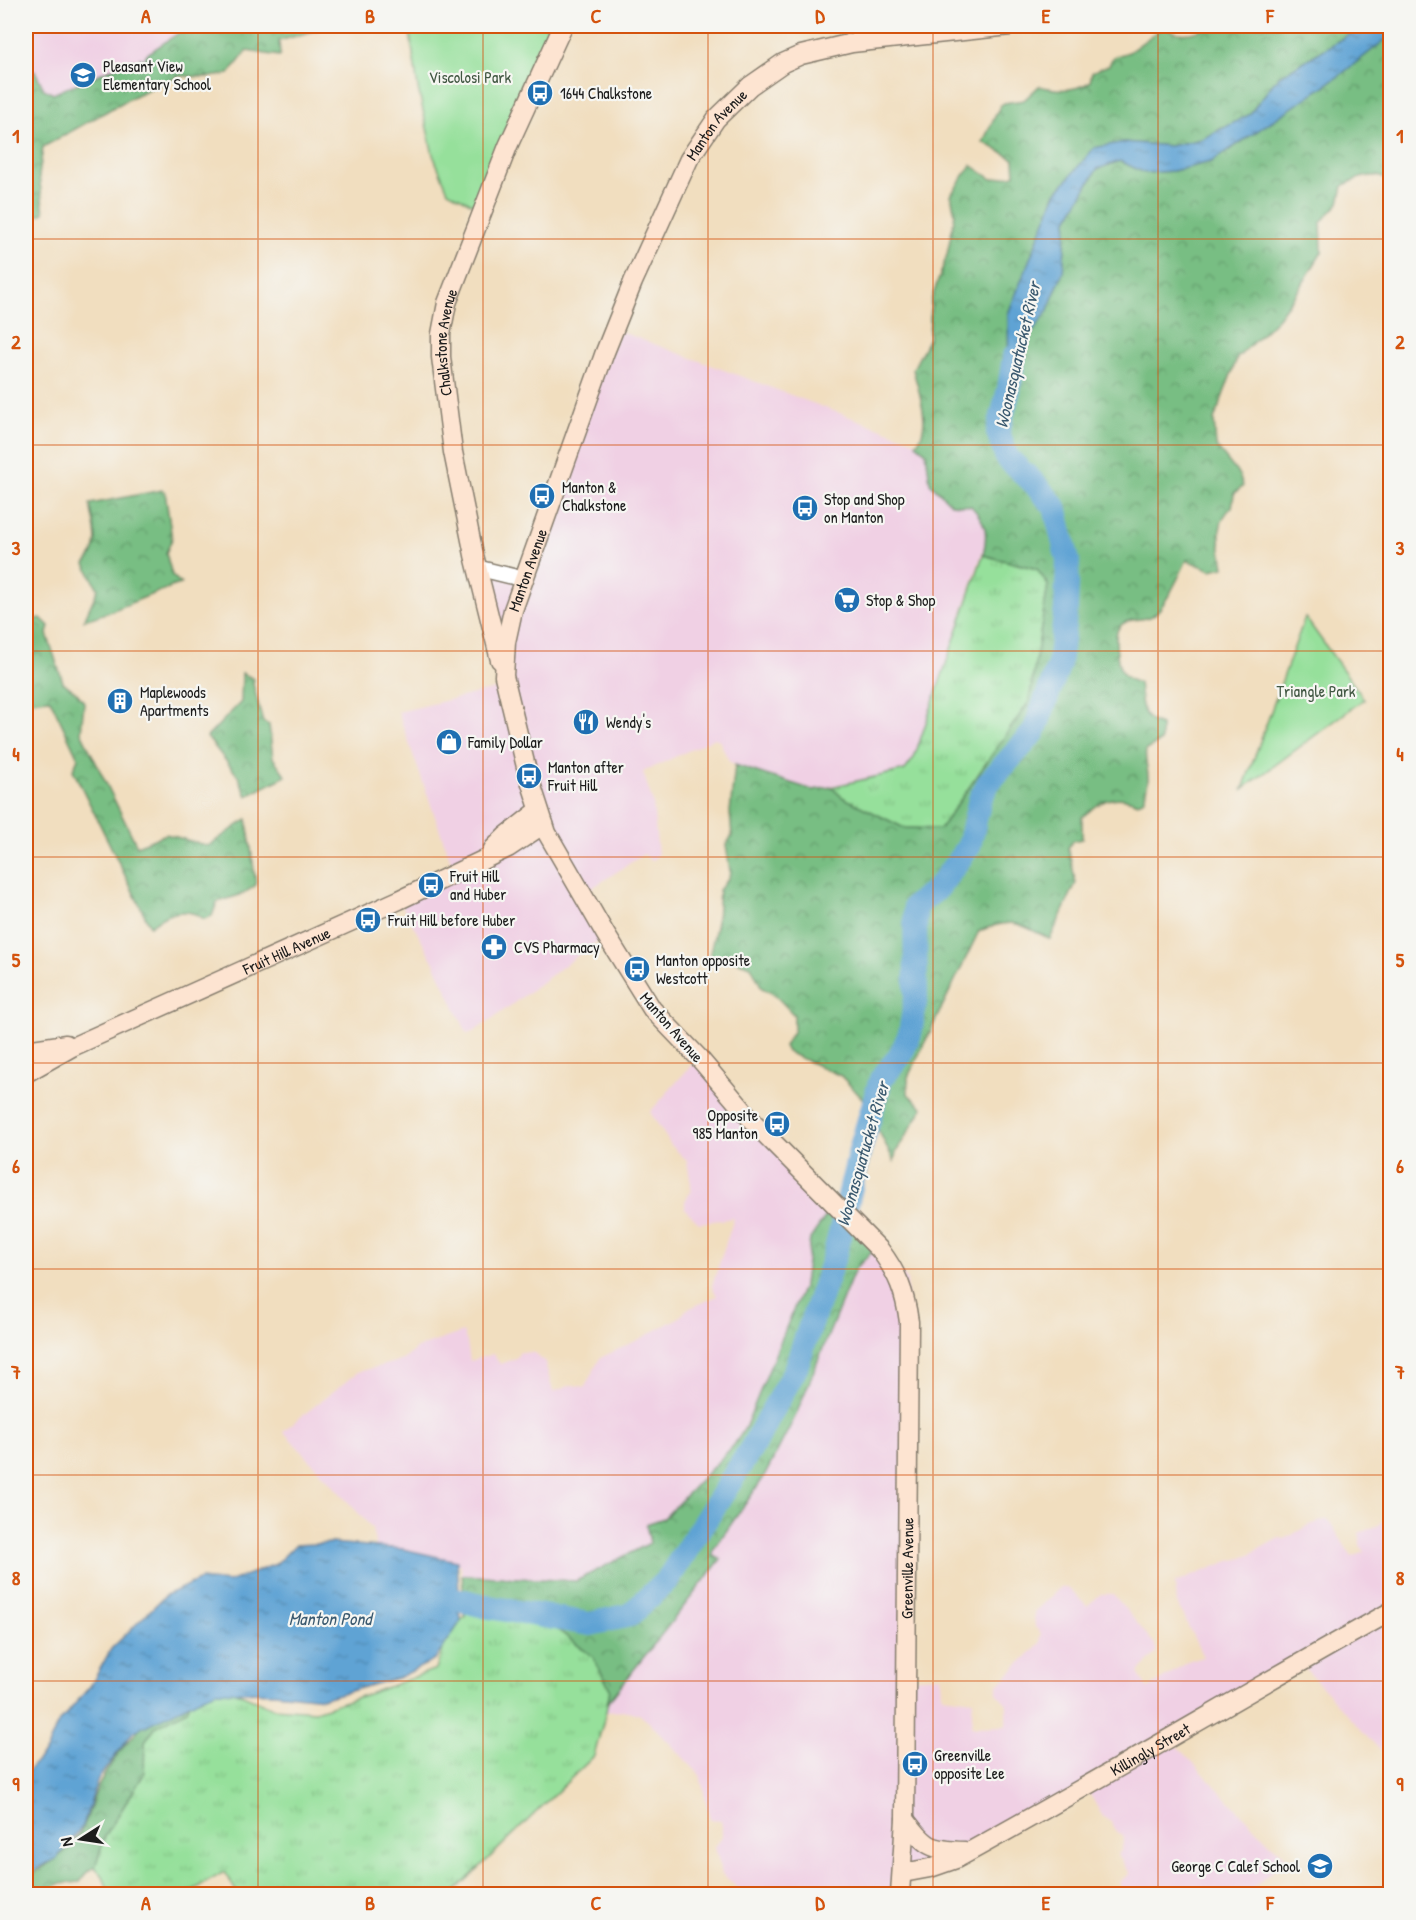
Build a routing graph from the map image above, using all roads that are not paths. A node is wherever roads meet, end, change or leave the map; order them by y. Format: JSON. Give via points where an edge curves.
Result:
{"nodes":[{"id":1,"x":563,"y":26,"type":"edge"},
{"id":2,"x":1010,"y":26,"type":"edge"},
{"id":3,"x":478,"y":568,"type":"junction"},
{"id":4,"x":523,"y":579,"type":"junction"},
{"id":5,"x":504,"y":676,"type":"junction"},
{"id":6,"x":541,"y":817,"type":"junction"},
{"id":7,"x":92,"y":1039,"type":"junction"},
{"id":8,"x":26,"y":1050,"type":"edge"},
{"id":9,"x":28,"y":1071,"type":"edge"},
{"id":10,"x":875,"y":1245,"type":"joint"},
{"id":11,"x":1390,"y":1612,"type":"edge"},
{"id":12,"x":905,"y":1819,"type":"junction"},
{"id":13,"x":970,"y":1851,"type":"junction"},
{"id":14,"x":903,"y":1873,"type":"junction"},
{"id":15,"x":900,"y":1894,"type":"edge"}],
"edges":[{"from":1,"to":3,"type":"main road","name":"Chalkstone Avenue","via":[[508,146],[443,318],[441,357],[453,452]]},
{"from":2,"to":4,"type":"main road","name":"Manton Avenue","via":[[852,43],[801,55],[750,86],[716,119],[689,159],[633,282]]},
{"from":3,"to":4,"type":"street"},
{"from":3,"to":5,"type":"main road","name":"Chalkstone Avenue"},
{"from":4,"to":5,"type":"main road","name":"Manton Avenue","via":[[511,618]]},
{"from":5,"to":6,"type":"main road","name":"Manton Avenue"},
{"from":6,"to":7,"type":"main road","name":"Fruit Hill Avenue","via":[[506,836],[481,861]]},
{"from":6,"to":10,"type":"main road","name":"Manton Avenue","via":[[610,944],[652,1009],[755,1124]]},
{"from":7,"to":8,"type":"main road","name":"Fruit Hill Avenue"},
{"from":7,"to":9,"type":"main road","name":"Fruit Hill Avenue"},
{"from":10,"to":12,"type":"main road","name":"Greenville Avenue","via":[[902,1285],[909,1322]]},
{"from":11,"to":13,"type":"main road","name":"Killingly Street"},
{"from":12,"to":13,"type":"main road","via":[[927,1845]]},
{"from":12,"to":14,"type":"main road","name":"Greenville Avenue"},
{"from":13,"to":14,"type":"main road","name":"Killingly Street","via":[[930,1868]]},
{"from":14,"to":15,"type":"main road","name":"Greenville Avenue"}]}
